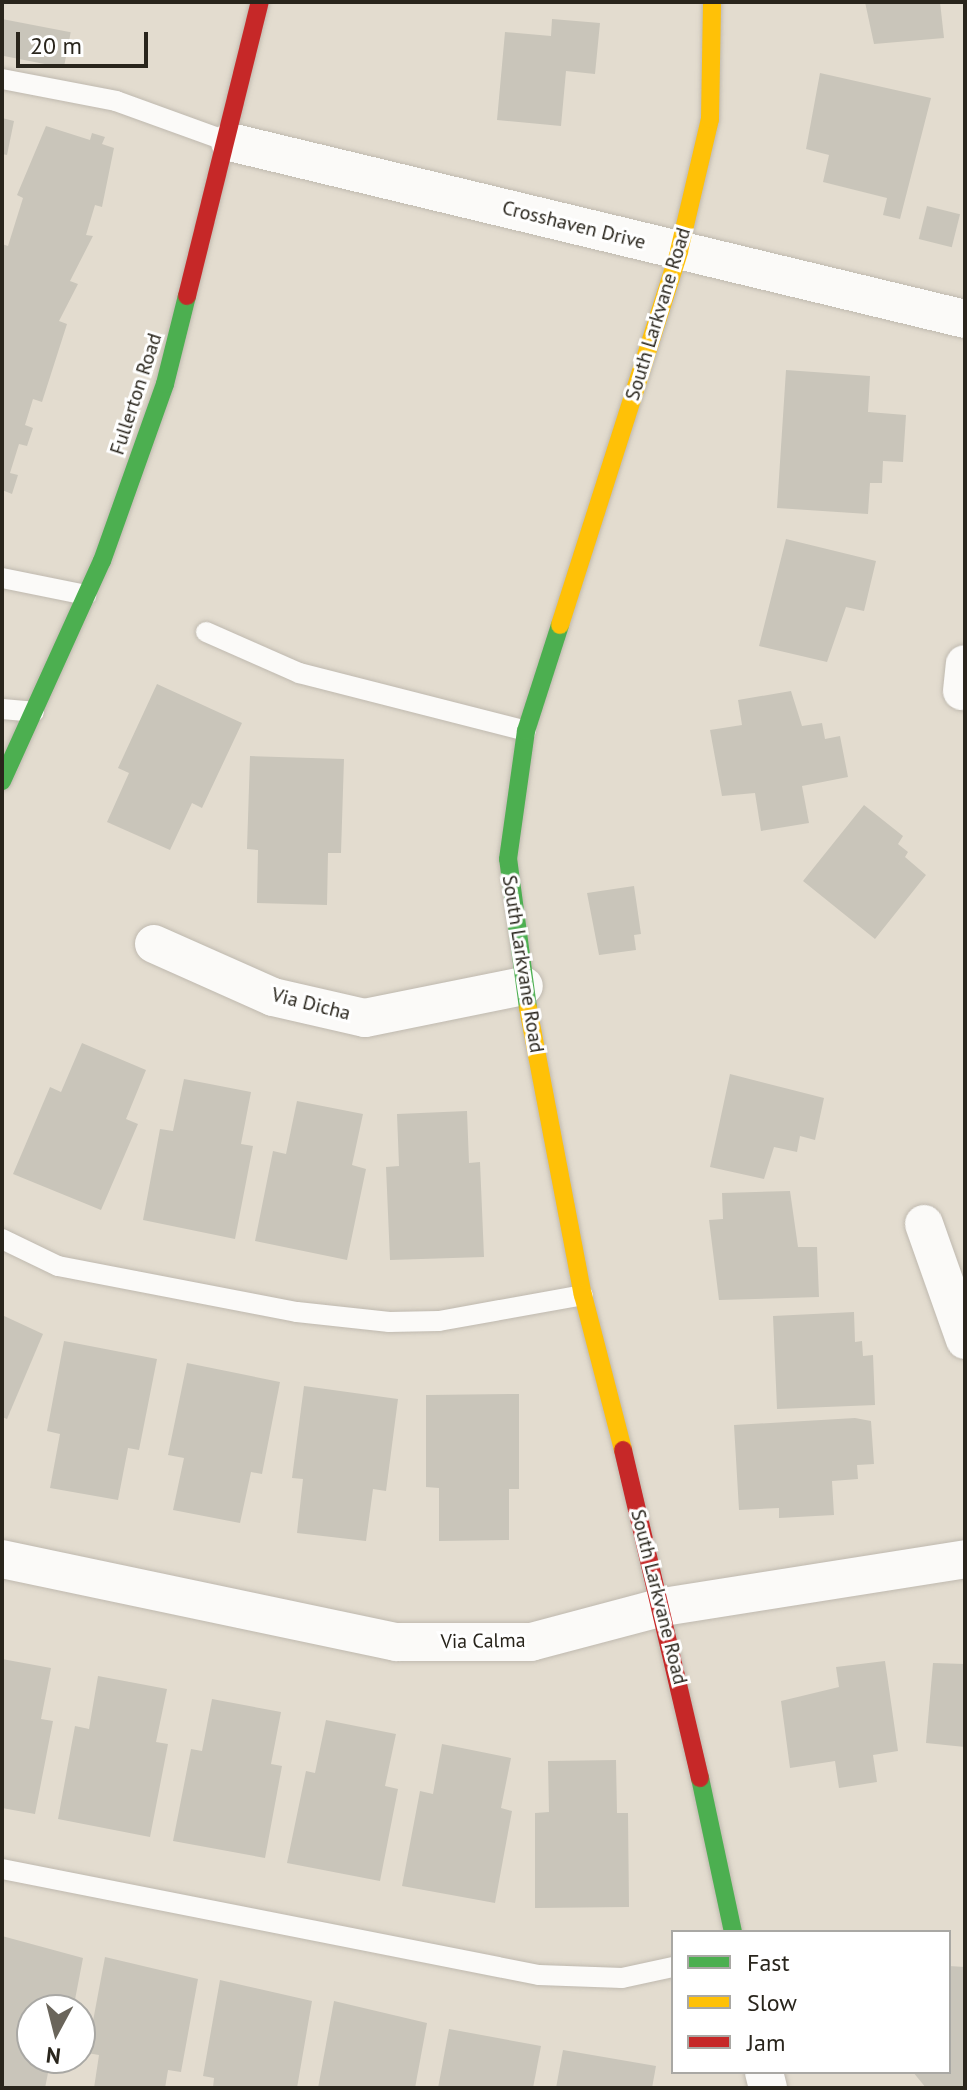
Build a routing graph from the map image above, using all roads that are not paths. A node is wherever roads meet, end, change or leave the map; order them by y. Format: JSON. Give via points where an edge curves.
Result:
{"nodes":[{"id":1,"x":260,"y":2,"type":"edge"},
{"id":2,"x":712,"y":2,"type":"edge"},
{"id":3,"x":2,"y":79,"type":"edge"},
{"id":4,"x":230,"y":142,"type":"junction"},
{"id":5,"x":679,"y":251,"type":"junction"},
{"id":6,"x":965,"y":319,"type":"edge"},
{"id":7,"x":2,"y":578,"type":"edge"},
{"id":8,"x":86,"y":595,"type":"junction"},
{"id":9,"x":206,"y":632,"type":"dead end"},
{"id":10,"x":2,"y":709,"type":"edge"},
{"id":11,"x":34,"y":712,"type":"junction"},
{"id":12,"x":526,"y":731,"type":"junction"},
{"id":13,"x":2,"y":781,"type":"edge"},
{"id":14,"x":154,"y":944,"type":"dead end"},
{"id":15,"x":524,"y":986,"type":"junction"},
{"id":16,"x":924,"y":1224,"type":"dead end"},
{"id":17,"x":2,"y":1239,"type":"edge"},
{"id":18,"x":583,"y":1295,"type":"junction"},
{"id":19,"x":965,"y":1340,"type":"edge"},
{"id":20,"x":2,"y":1559,"type":"edge"},
{"id":21,"x":965,"y":1559,"type":"edge"},
{"id":22,"x":663,"y":1607,"type":"junction"},
{"id":23,"x":2,"y":1869,"type":"edge"},
{"id":24,"x":733,"y":1930,"type":"edge"},
{"id":25,"x":671,"y":1967,"type":"edge"}],
"edges":[{"from":1,"to":4,"type":"street","name":"Fullerton Road"},
{"from":2,"to":5,"type":"street","name":"South Larkvane Road","via":[[710,119]]},
{"from":3,"to":4,"type":"lane","via":[[116,101]]},
{"from":4,"to":5,"type":"street","name":"Crosshaven Drive"},
{"from":4,"to":8,"type":"street","name":"Fullerton Road","via":[[165,384]]},
{"from":5,"to":6,"type":"street","name":"Crosshaven Drive"},
{"from":5,"to":12,"type":"street","name":"South Larkvane Road"},
{"from":7,"to":8,"type":"lane"},
{"from":8,"to":11,"type":"street","name":"Fullerton Road"},
{"from":9,"to":12,"type":"lane","via":[[299,673]]},
{"from":10,"to":11,"type":"lane"},
{"from":11,"to":13,"type":"street","name":"Fullerton Road"},
{"from":12,"to":15,"type":"street","name":"South Larkvane Road","via":[[508,859]]},
{"from":14,"to":15,"type":"street","name":"Via Dicha","via":[[273,997],[365,1018]]},
{"from":15,"to":18,"type":"street","name":"South Larkvane Road"},
{"from":16,"to":19,"type":"street"},
{"from":17,"to":18,"type":"lane","via":[[58,1266],[297,1312],[389,1322],[439,1321]]},
{"from":18,"to":22,"type":"street","name":"South Larkvane Road"},
{"from":20,"to":22,"type":"street","name":"Via Calma","via":[[396,1642],[531,1642]]},
{"from":21,"to":22,"type":"street","name":"Via Calma"},
{"from":22,"to":24,"type":"street","name":"South Larkvane Road"},
{"from":23,"to":25,"type":"lane","via":[[539,1975],[622,1978]]}]}
